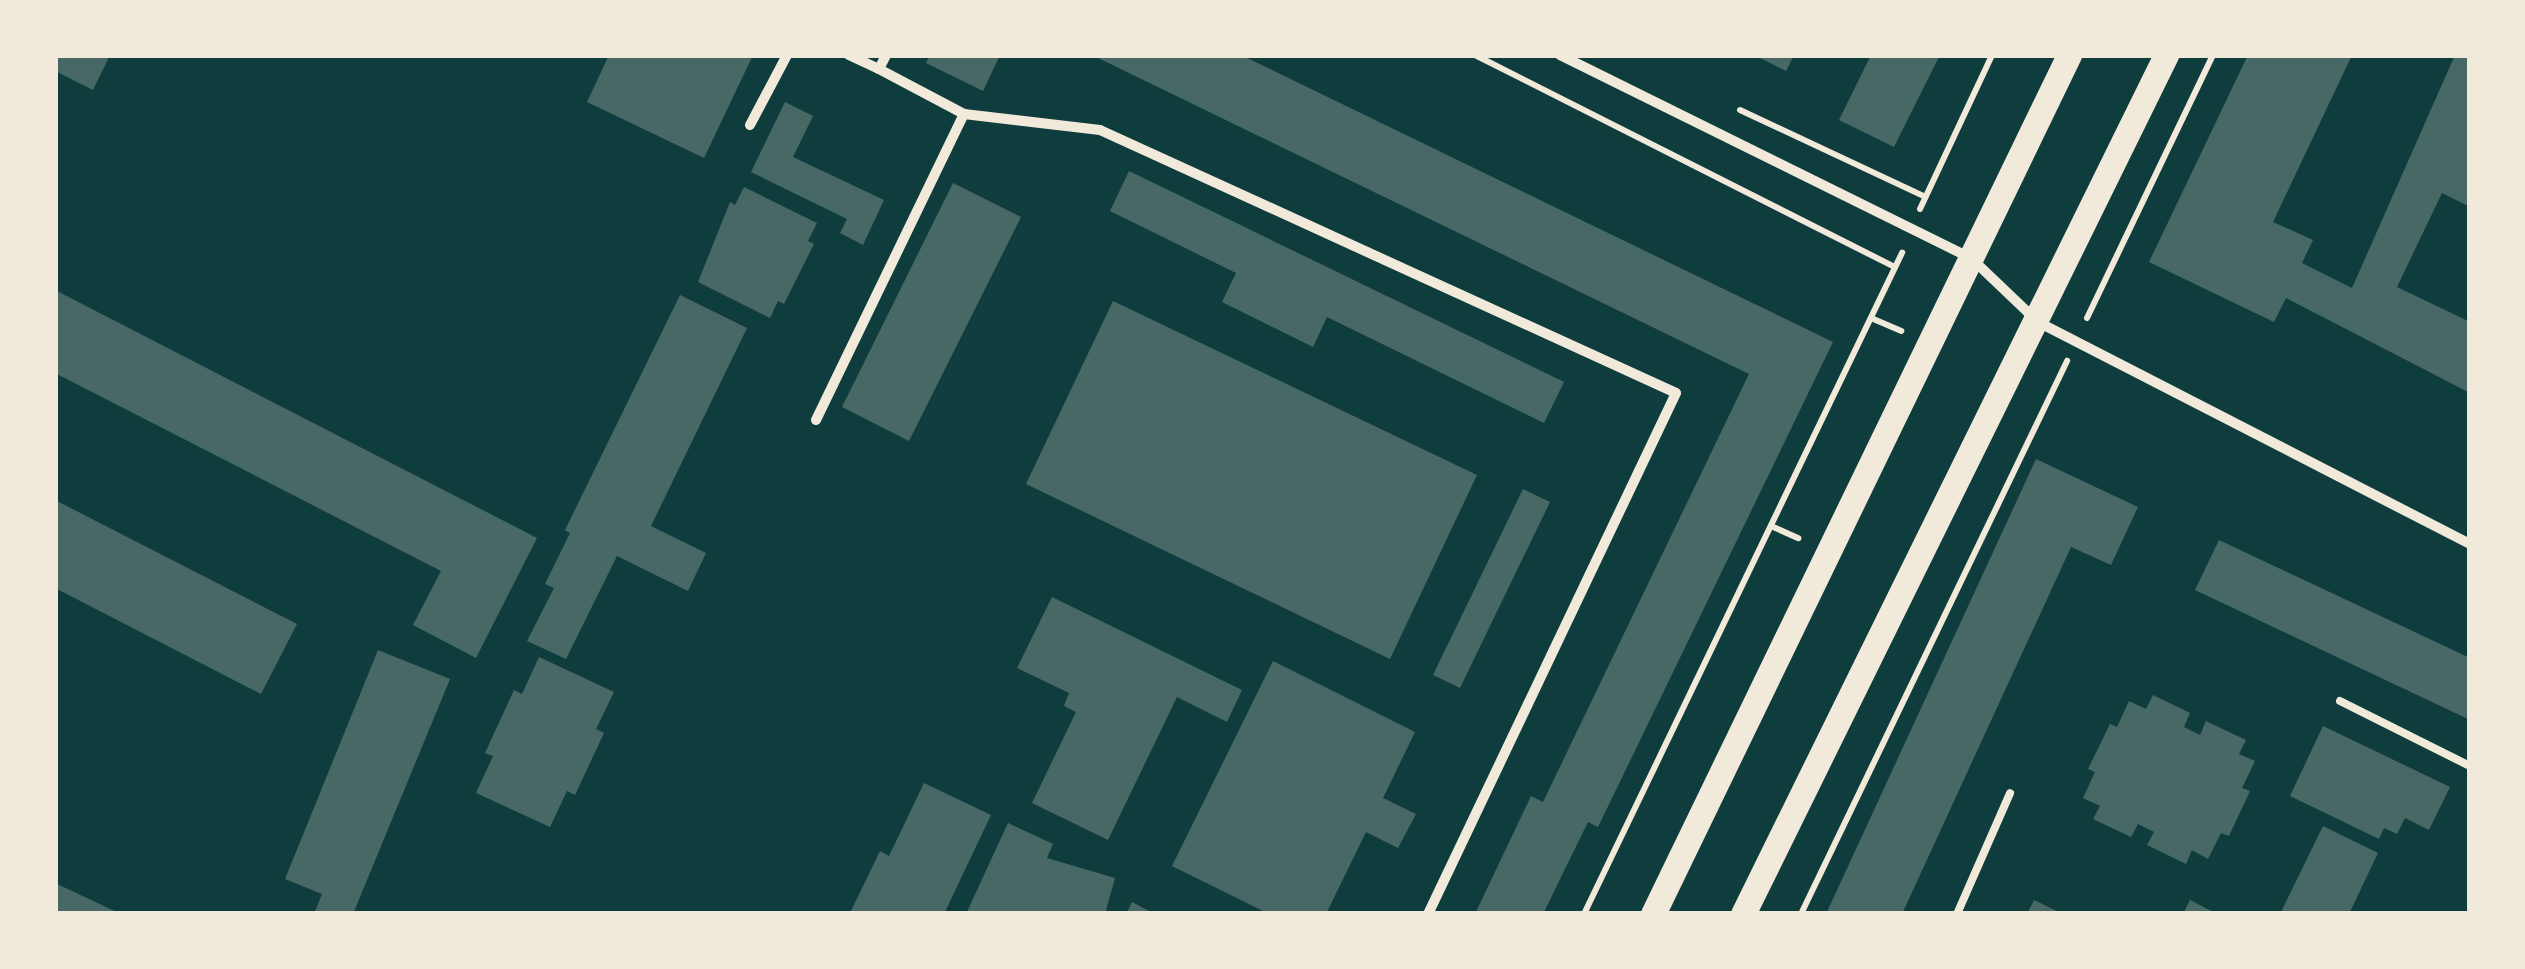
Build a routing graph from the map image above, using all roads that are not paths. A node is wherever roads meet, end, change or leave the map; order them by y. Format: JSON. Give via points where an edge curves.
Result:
{"nodes":[{"id":1,"x":786,"y":55,"type":"edge"},
{"id":2,"x":849,"y":55,"type":"edge"},
{"id":3,"x":886,"y":55,"type":"edge"},
{"id":4,"x":1560,"y":55,"type":"edge"},
{"id":5,"x":2069,"y":55,"type":"edge"},
{"id":6,"x":2166,"y":55,"type":"edge"},
{"id":7,"x":878,"y":69,"type":"junction"},
{"id":8,"x":964,"y":114,"type":"junction"},
{"id":9,"x":750,"y":124,"type":"dead end"},
{"id":10,"x":1972,"y":258,"type":"junction"},
{"id":11,"x":2038,"y":322,"type":"junction"},
{"id":12,"x":816,"y":420,"type":"dead end"},
{"id":13,"x":2470,"y":544,"type":"edge"},
{"id":14,"x":2340,"y":701,"type":"dead end"},
{"id":15,"x":2470,"y":766,"type":"edge"},
{"id":16,"x":2010,"y":794,"type":"dead end"},
{"id":17,"x":1428,"y":914,"type":"edge"},
{"id":18,"x":1653,"y":914,"type":"edge"},
{"id":19,"x":1743,"y":914,"type":"edge"},
{"id":20,"x":1956,"y":914,"type":"edge"}],
"edges":[{"from":1,"to":9,"type":"street"},
{"from":2,"to":7,"type":"street"},
{"from":3,"to":7,"type":"street"},
{"from":4,"to":10,"type":"street"},
{"from":5,"to":10,"type":"main road"},
{"from":6,"to":11,"type":"main road"},
{"from":7,"to":8,"type":"street"},
{"from":8,"to":12,"type":"street"},
{"from":8,"to":17,"type":"street","via":[[1100,130],[1676,393]]},
{"from":10,"to":11,"type":"street"},
{"from":10,"to":18,"type":"main road"},
{"from":11,"to":13,"type":"street"},
{"from":11,"to":19,"type":"main road"},
{"from":14,"to":15,"type":"lane"},
{"from":16,"to":20,"type":"lane"}]}
